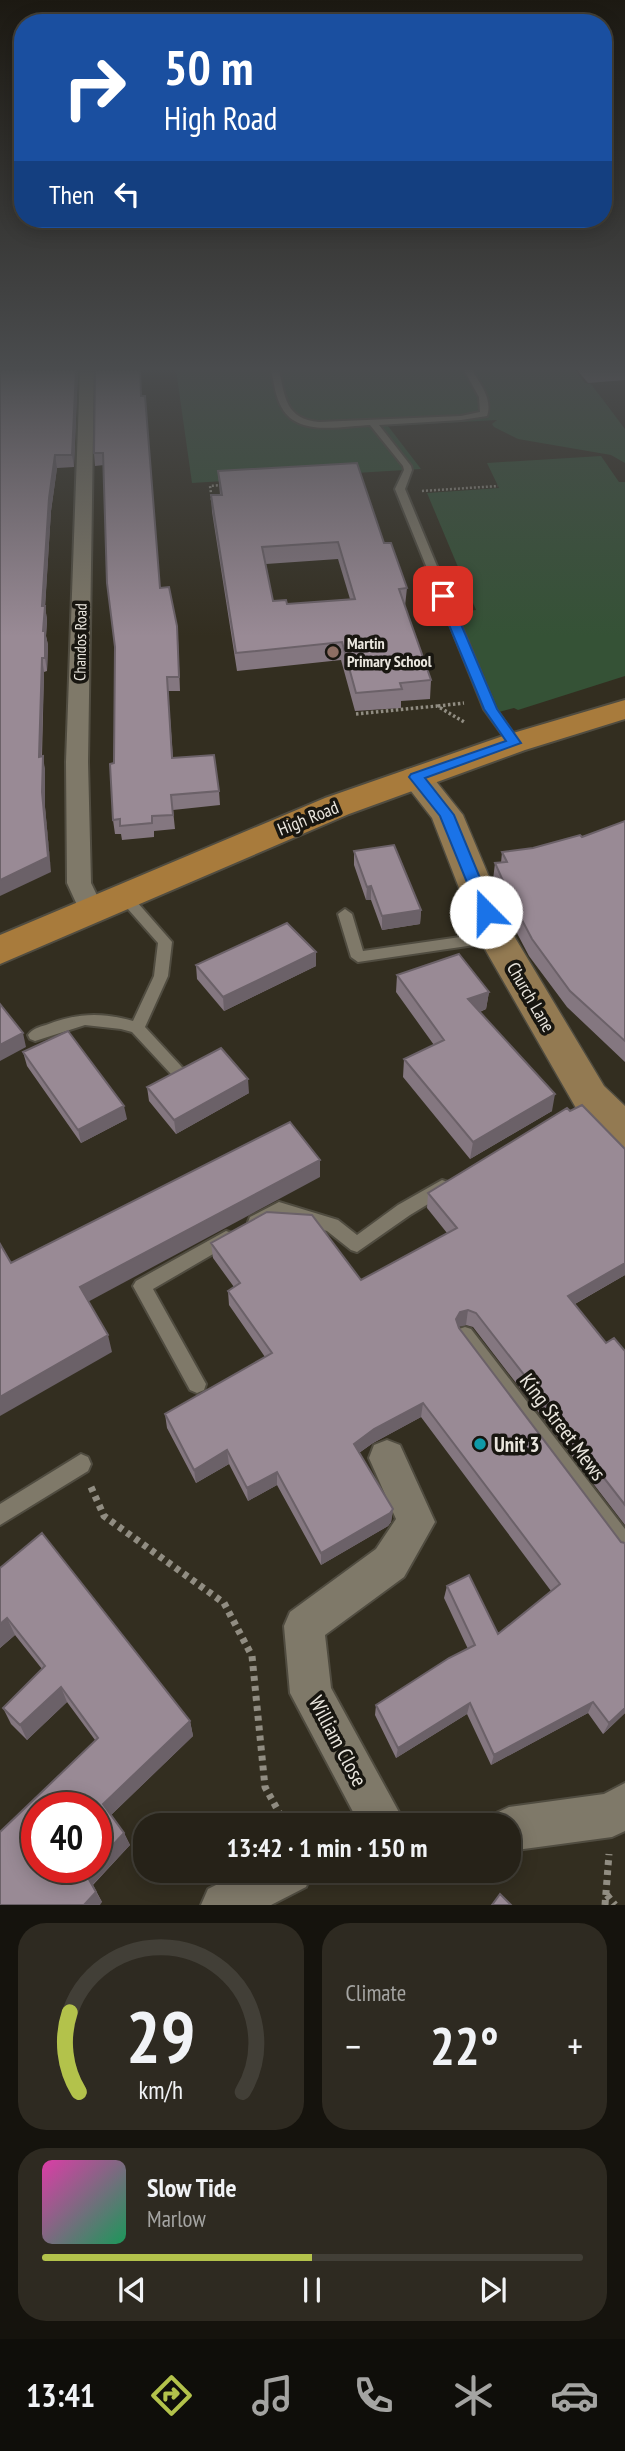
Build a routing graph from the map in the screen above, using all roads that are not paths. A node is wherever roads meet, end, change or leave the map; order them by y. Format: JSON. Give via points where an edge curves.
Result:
{"nodes":[{"id":1,"x":85,"y":459,"type":"edge"},
{"id":2,"x":402,"y":459,"type":"edge"},
{"id":3,"x":625,"y":709,"type":"edge"},
{"id":4,"x":514,"y":743,"type":"junction"},
{"id":5,"x":416,"y":777,"type":"junction"},
{"id":6,"x":109,"y":905,"type":"junction"},
{"id":7,"x":345,"y":914,"type":"dead end"},
{"id":8,"x":496,"y":937,"type":"junction"},
{"id":9,"x":0,"y":950,"type":"edge"},
{"id":10,"x":137,"y":1028,"type":"junction"},
{"id":11,"x":35,"y":1035,"type":"dead end"},
{"id":12,"x":176,"y":1070,"type":"edge"},
{"id":13,"x":625,"y":1133,"type":"edge"},
{"id":14,"x":462,"y":1175,"type":"edge"},
{"id":15,"x":465,"y":1335,"type":"edge"},
{"id":16,"x":197,"y":1384,"type":"dead end"},
{"id":17,"x":387,"y":1458,"type":"dead end"},
{"id":18,"x":81,"y":1464,"type":"road end"},
{"id":19,"x":0,"y":1515,"type":"edge"},
{"id":20,"x":625,"y":1546,"type":"edge"},
{"id":21,"x":619,"y":1810,"type":"edge"},
{"id":22,"x":377,"y":1813,"type":"edge"},
{"id":23,"x":521,"y":1827,"type":"edge"},
{"id":24,"x":267,"y":1883,"type":"edge"},
{"id":25,"x":224,"y":1905,"type":"edge"}],
"edges":[{"from":1,"to":6,"type":"street","name":"Chandos Road","via":[[77,762],[79,883]]},
{"from":2,"to":4,"type":"lane","via":[[408,470],[400,489],[490,709]]},
{"from":3,"to":4,"type":"main road","name":"High Road"},
{"from":4,"to":5,"type":"main road","name":"High Road"},
{"from":5,"to":6,"type":"main road","name":"High Road"},
{"from":5,"to":8,"type":"street","name":"Church Lane","via":[[447,815]]},
{"from":6,"to":9,"type":"main road","name":"High Road"},
{"from":6,"to":10,"type":"lane","via":[[165,942],[161,976]]},
{"from":7,"to":8,"type":"lane","via":[[358,957]]},
{"from":8,"to":13,"type":"street","name":"Church Lane","via":[[584,1101]]},
{"from":10,"to":11,"type":"lane","via":[[107,1018],[75,1019]]},
{"from":10,"to":12,"type":"lane"},
{"from":14,"to":16,"type":"lane","via":[[357,1245],[332,1225],[279,1209],[142,1286]]},
{"from":15,"to":20,"type":"lane","name":"King Street Mews"},
{"from":17,"to":22,"type":"street","name":"William Close","via":[[416,1522],[390,1563],[304,1626],[311,1693]]},
{"from":18,"to":19,"type":"lane"},
{"from":21,"to":23,"type":"street"},
{"from":24,"to":25,"type":"street"}]}
